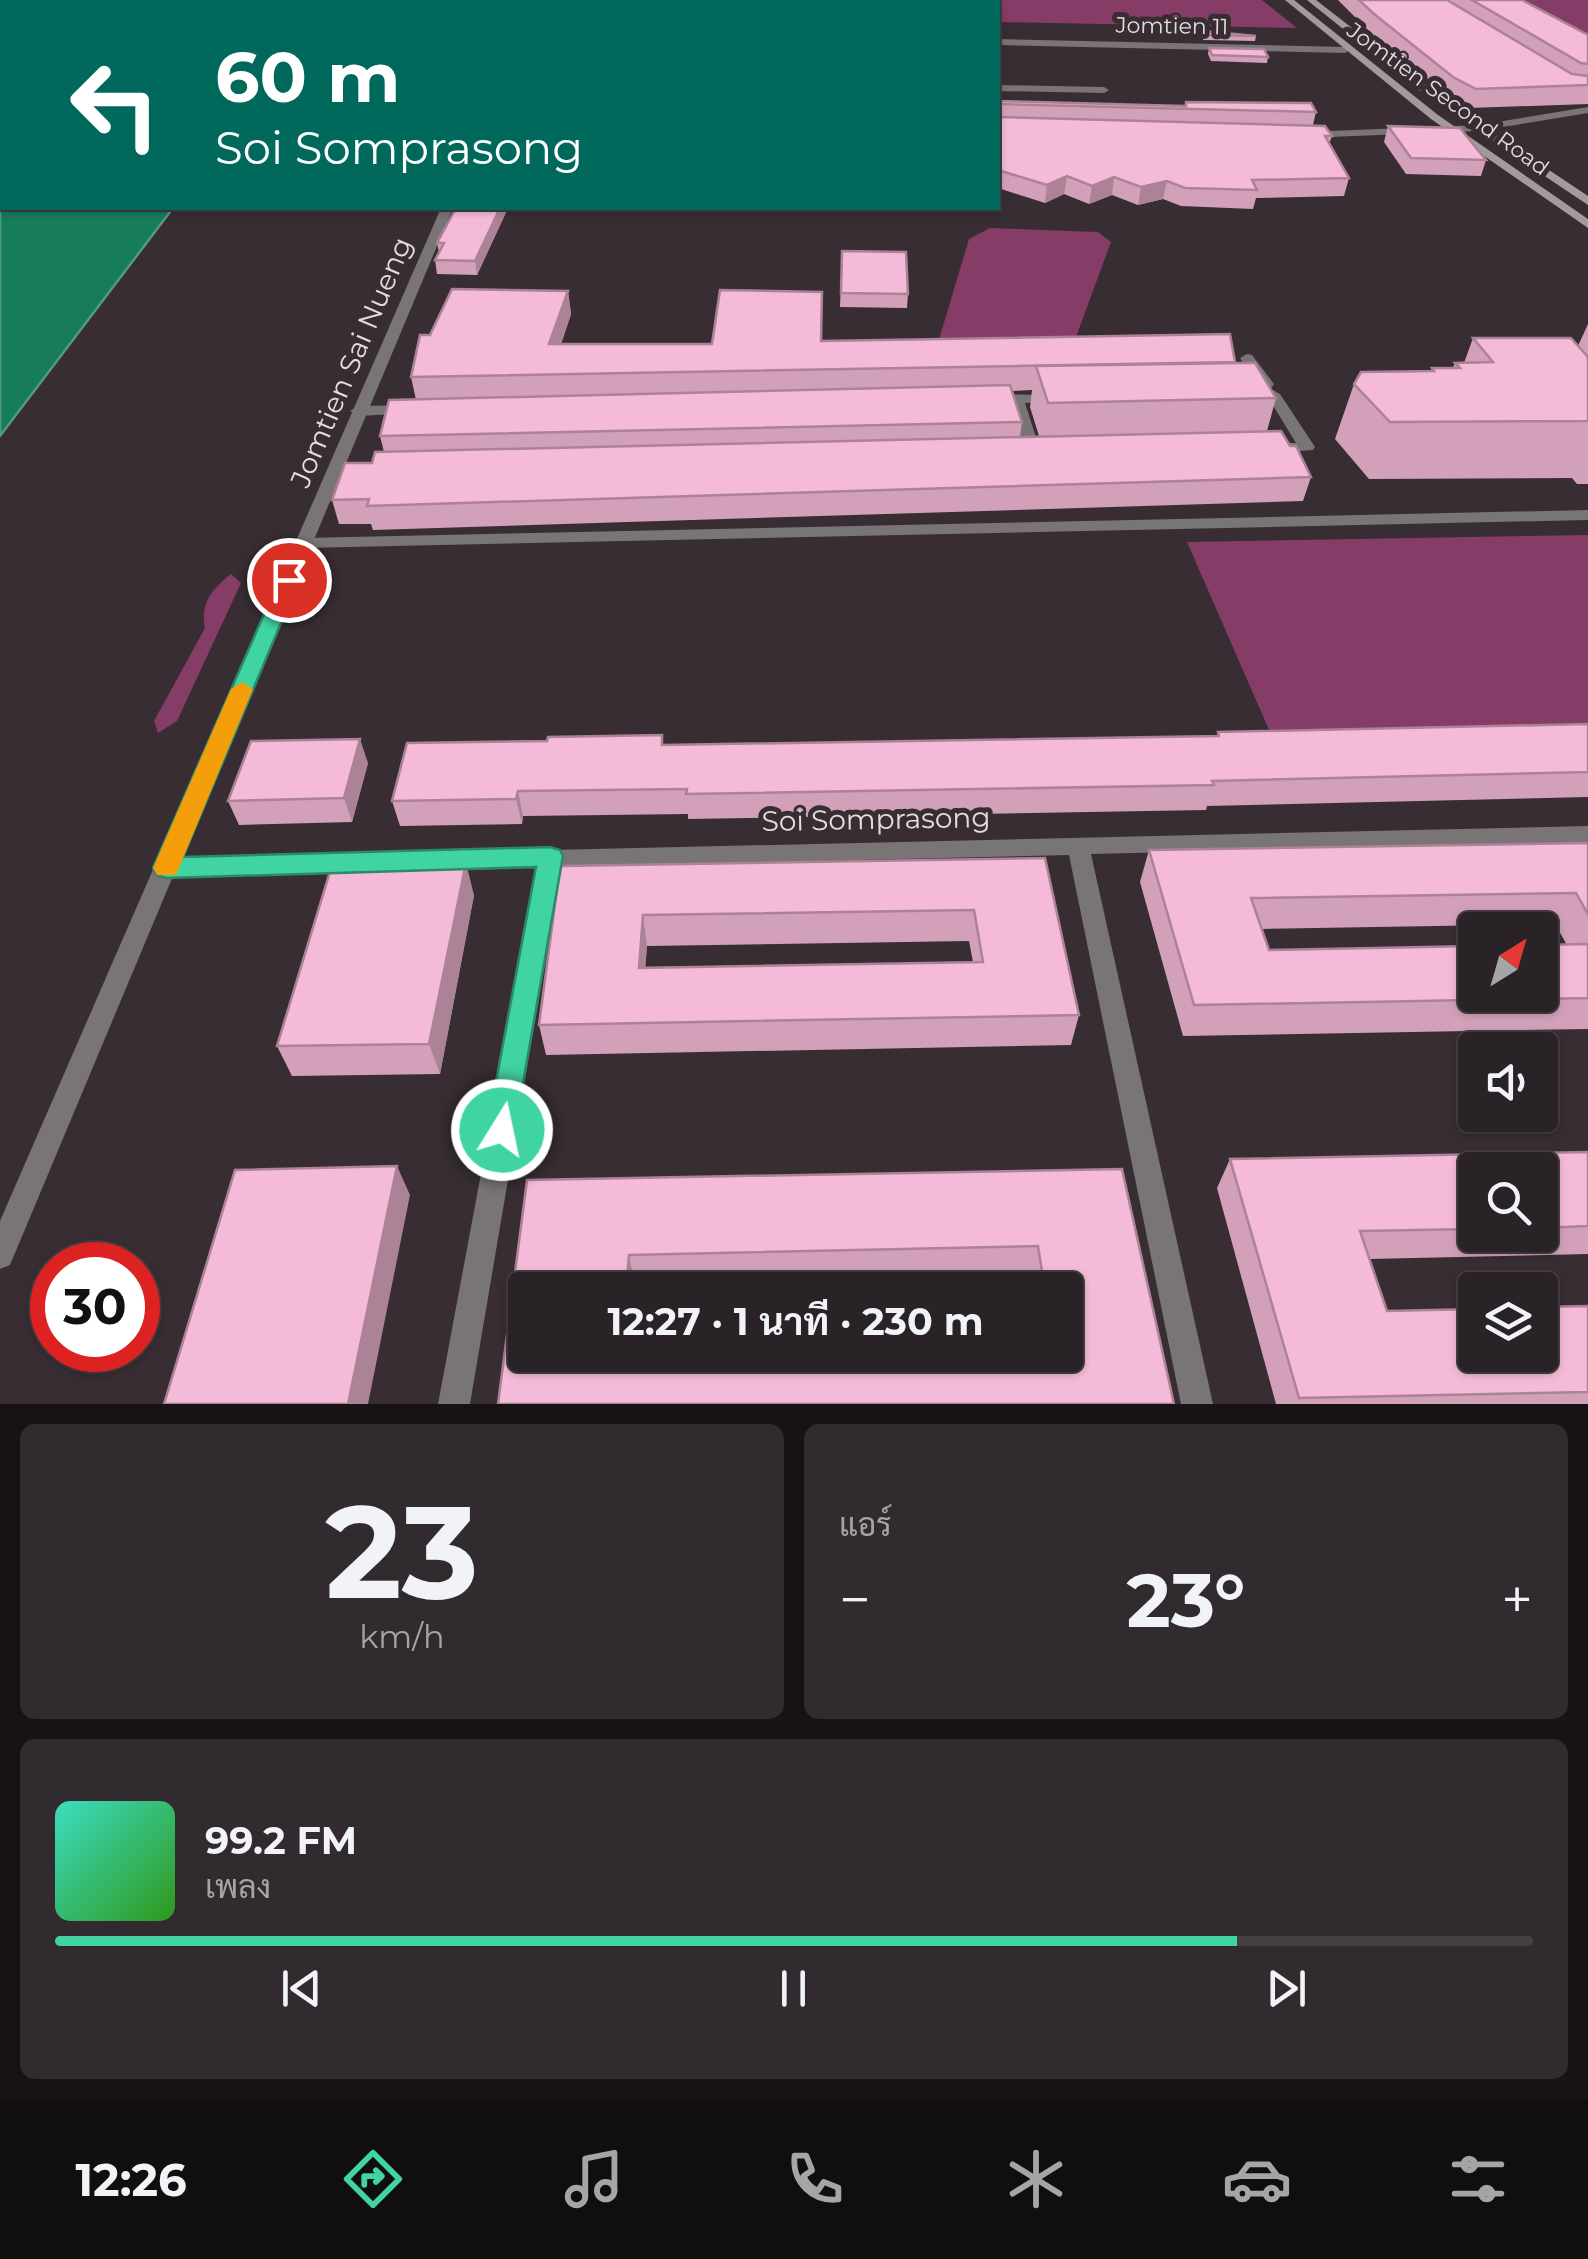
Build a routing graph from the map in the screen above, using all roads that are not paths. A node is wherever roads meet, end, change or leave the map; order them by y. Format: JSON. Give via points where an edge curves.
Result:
{"nodes":[{"id":1,"x":1289,"y":0,"type":"edge"},
{"id":2,"x":1312,"y":0,"type":"edge"},
{"id":3,"x":1000,"y":42,"type":"edge"},
{"id":4,"x":1345,"y":50,"type":"junction"},
{"id":5,"x":1369,"y":68,"type":"junction"},
{"id":6,"x":1398,"y":68,"type":"junction"},
{"id":7,"x":1000,"y":88,"type":"edge"},
{"id":8,"x":1104,"y":90,"type":"dead end"},
{"id":9,"x":1588,"y":110,"type":"edge"},
{"id":10,"x":1479,"y":128,"type":"junction"},
{"id":11,"x":1450,"y":129,"type":"junction"},
{"id":12,"x":1290,"y":135,"type":"edge"},
{"id":13,"x":1588,"y":201,"type":"edge"},
{"id":14,"x":446,"y":210,"type":"edge"},
{"id":15,"x":1588,"y":224,"type":"edge"},
{"id":16,"x":1247,"y":358,"type":"edge"},
{"id":17,"x":1253,"y":394,"type":"edge"},
{"id":18,"x":1273,"y":394,"type":"junction"},
{"id":19,"x":1076,"y":398,"type":"edge"},
{"id":20,"x":1016,"y":399,"type":"junction"},
{"id":21,"x":976,"y":400,"type":"edge"},
{"id":22,"x":438,"y":410,"type":"edge"},
{"id":23,"x":358,"y":411,"type":"junction"},
{"id":24,"x":1248,"y":448,"type":"edge"},
{"id":25,"x":1053,"y":452,"type":"edge"},
{"id":26,"x":1014,"y":453,"type":"edge"},
{"id":27,"x":1033,"y":453,"type":"junction"},
{"id":28,"x":1588,"y":516,"type":"edge"},
{"id":29,"x":304,"y":543,"type":"junction"},
{"id":30,"x":1588,"y":834,"type":"edge"},
{"id":31,"x":1078,"y":844,"type":"junction"},
{"id":32,"x":550,"y":856,"type":"junction"},
{"id":33,"x":166,"y":868,"type":"junction"},
{"id":34,"x":0,"y":1255,"type":"edge"},
{"id":35,"x":454,"y":1404,"type":"edge"},
{"id":36,"x":1197,"y":1404,"type":"edge"}],
"edges":[{"from":1,"to":4,"type":"main road","name":"Jomtien Second Road"},
{"from":2,"to":6,"type":"main road","name":"Jomtien Second Road"},
{"from":3,"to":4,"type":"street","name":"Jomtien 11"},
{"from":4,"to":5,"type":"main road","name":"Jomtien Second Road"},
{"from":5,"to":6,"type":"street"},
{"from":5,"to":11,"type":"main road","name":"Jomtien Second Road"},
{"from":6,"to":10,"type":"main road","name":"Jomtien Second Road"},
{"from":7,"to":8,"type":"street"},
{"from":9,"to":10,"type":"street"},
{"from":10,"to":11,"type":"street"},
{"from":10,"to":13,"type":"main road","name":"Jomtien Second Road"},
{"from":11,"to":12,"type":"street"},
{"from":11,"to":15,"type":"main road","name":"Jomtien Second Road"},
{"from":14,"to":23,"type":"street","name":"Jomtien Sai Nueng"},
{"from":16,"to":18,"type":"street"},
{"from":17,"to":18,"type":"street"},
{"from":18,"to":24,"type":"street","via":[[1307,447]]},
{"from":19,"to":20,"type":"street"},
{"from":20,"to":21,"type":"street"},
{"from":20,"to":27,"type":"street"},
{"from":22,"to":23,"type":"street"},
{"from":23,"to":29,"type":"street","name":"Jomtien Sai Nueng","via":[[344,468]]},
{"from":25,"to":27,"type":"street"},
{"from":26,"to":27,"type":"street"},
{"from":28,"to":29,"type":"street"},
{"from":29,"to":33,"type":"street","name":"Jomtien Sai Nueng"},
{"from":30,"to":31,"type":"street","name":"Soi Somprasong"},
{"from":31,"to":32,"type":"street","name":"Soi Somprasong"},
{"from":31,"to":36,"type":"street"},
{"from":32,"to":33,"type":"street","name":"Soi Somprasong"},
{"from":32,"to":35,"type":"street"},
{"from":33,"to":34,"type":"street","name":"Jomtien Sai Nueng"}]}
